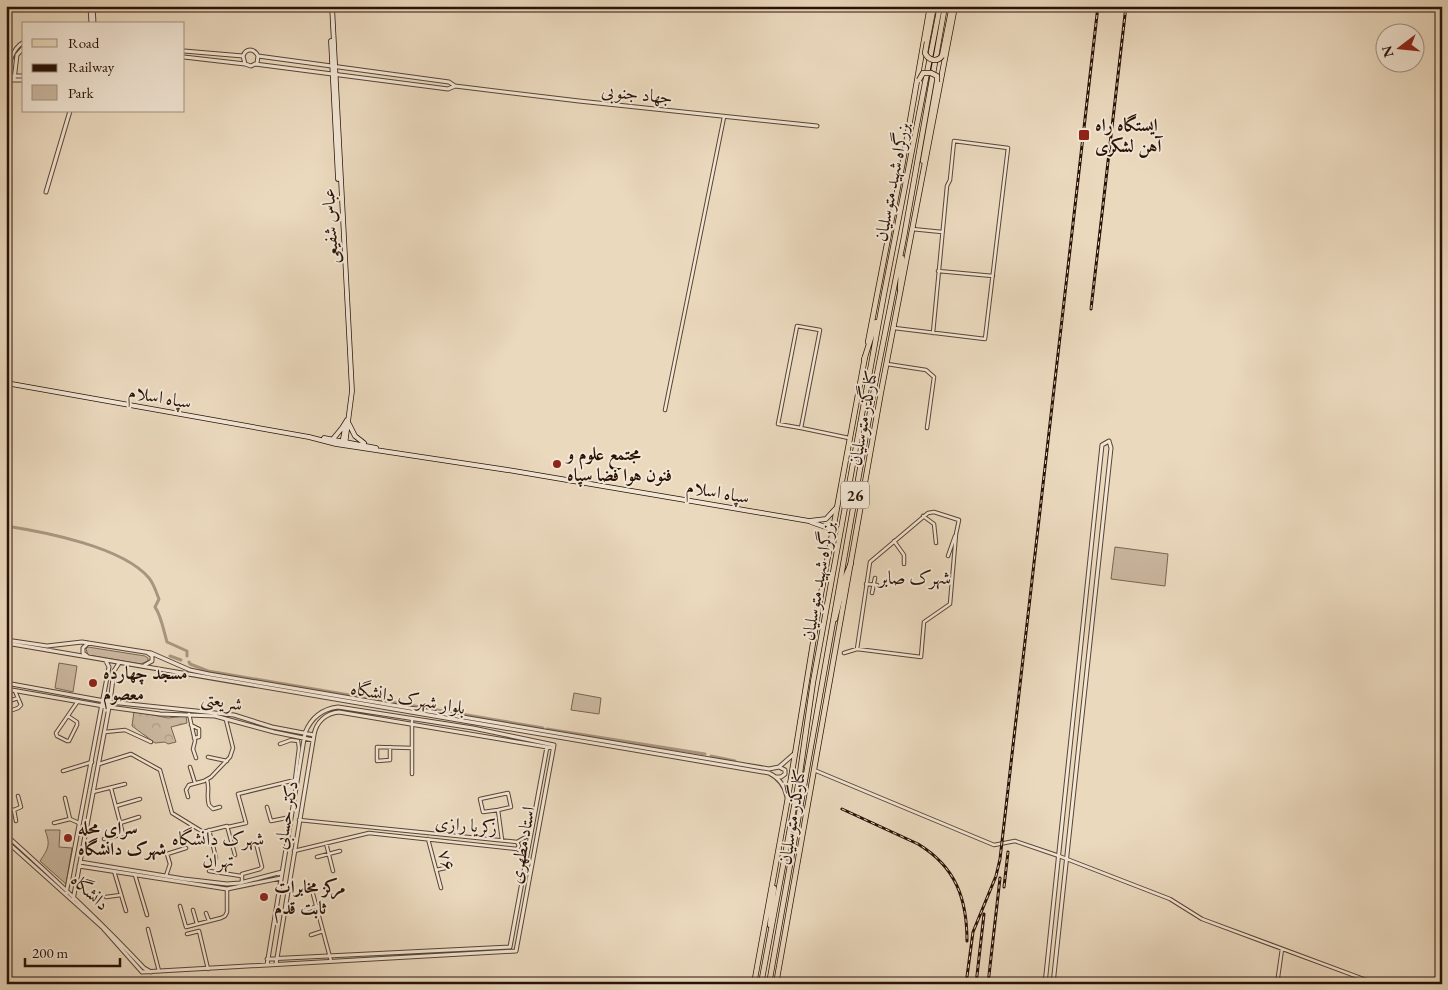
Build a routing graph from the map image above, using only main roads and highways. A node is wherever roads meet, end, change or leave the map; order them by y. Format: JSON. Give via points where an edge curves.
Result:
{"nodes":[{"id":1,"x":331,"y":6,"type":"edge"},
{"id":2,"x":930,"y":6,"type":"edge"},
{"id":3,"x":934,"y":6,"type":"edge"},
{"id":4,"x":940,"y":6,"type":"edge"},
{"id":5,"x":946,"y":6,"type":"edge"},
{"id":6,"x":953,"y":6,"type":"edge"},
{"id":7,"x":904,"y":157,"type":"junction"},
{"id":8,"x":919,"y":199,"type":"junction"},
{"id":9,"x":904,"y":237,"type":"junction"},
{"id":10,"x":900,"y":289,"type":"junction"},
{"id":11,"x":884,"y":294,"type":"junction"},
{"id":12,"x":864,"y":360,"type":"junction"},
{"id":13,"x":6,"y":383,"type":"edge"},
{"id":14,"x":347,"y":420,"type":"junction"},
{"id":15,"x":309,"y":437,"type":"junction"},
{"id":16,"x":333,"y":439,"type":"junction"},
{"id":17,"x":344,"y":443,"type":"junction"},
{"id":18,"x":368,"y":445,"type":"junction"},
{"id":19,"x":380,"y":449,"type":"junction"},
{"id":20,"x":838,"y":505,"type":"junction"},
{"id":21,"x":809,"y":521,"type":"junction"},
{"id":22,"x":833,"y":532,"type":"junction"},
{"id":23,"x":851,"y":564,"type":"junction"},
{"id":24,"x":830,"y":635,"type":"junction"},
{"id":25,"x":777,"y":859,"type":"junction"},
{"id":26,"x":769,"y":941,"type":"junction"},
{"id":27,"x":754,"y":984,"type":"edge"},
{"id":28,"x":761,"y":984,"type":"edge"},
{"id":29,"x":769,"y":984,"type":"edge"},
{"id":30,"x":776,"y":984,"type":"edge"}],
"edges":[{"from":1,"to":14,"type":"main road","name":"عباس شفیعی","via":[[352,391]]},
{"from":2,"to":7,"type":"main road","name":"کنارگذر متوسلیان"},
{"from":3,"to":6,"type":"main road","bridge":true,"via":[[925,53],[933,60],[942,56]]},
{"from":4,"to":11,"type":"main road","name":"بزرگراه شهید متوسلیان"},
{"from":5,"to":9,"type":"main road","name":"بزرگراه شهید متوسلیان","number":"26"},
{"from":6,"to":8,"type":"main road","name":"کنارگذر متوسلیان"},
{"from":7,"to":8,"type":"main road","bridge":true,"via":[[919,80],[923,73],[931,73],[937,76],[938,82]]},
{"from":7,"to":12,"type":"main road","name":"کنارگذر متوسلیان"},
{"from":8,"to":10,"type":"main road","name":"کنارگذر متوسلیان"},
{"from":9,"to":10,"type":"main road"},
{"from":9,"to":24,"type":"main road","name":"بزرگراه شهید متوسلیان","number":"26"},
{"from":10,"to":23,"type":"main road","name":"کنارگذر متوسلیان"},
{"from":11,"to":12,"type":"main road"},
{"from":11,"to":26,"type":"main road","name":"بزرگراه شهید متوسلیان"},
{"from":12,"to":20,"type":"main road","name":"کنارگذر متوسلیان"},
{"from":13,"to":15,"type":"main road","name":"سپاه اسلام"},
{"from":14,"to":16,"type":"main road"},
{"from":14,"to":17,"type":"main road","name":"عباس شفیعی"},
{"from":14,"to":18,"type":"main road","via":[[356,436]]},
{"from":15,"to":16,"type":"main road","name":"سپاه اسلام"},
{"from":15,"to":17,"type":"main road","name":"سپاه اسلام"},
{"from":16,"to":17,"type":"main road","name":"سپاه اسلام"},
{"from":17,"to":18,"type":"main road","name":"سپاه اسلام"},
{"from":17,"to":19,"type":"main road","name":"سپاه اسلام"},
{"from":18,"to":19,"type":"main road","name":"سپاه اسلام"},
{"from":19,"to":21,"type":"main road","name":"سپاه اسلام"},
{"from":20,"to":21,"type":"main road","name":"سپاه اسلام","via":[[826,519]]},
{"from":20,"to":22,"type":"main road","name":"کنارگذر متوسلیان"},
{"from":21,"to":22,"type":"main road"},
{"from":22,"to":25,"type":"main road","name":"کنارگذر متوسلیان"},
{"from":23,"to":24,"type":"main road"},
{"from":23,"to":30,"type":"main road","name":"کنارگذر متوسلیان"},
{"from":24,"to":29,"type":"main road","name":"بزرگراه شهید متوسلیان","number":"26"},
{"from":25,"to":26,"type":"main road"},
{"from":25,"to":27,"type":"main road","name":"کنارگذر متوسلیان"},
{"from":26,"to":28,"type":"main road","name":"بزرگراه شهید متوسلیان"}]}
